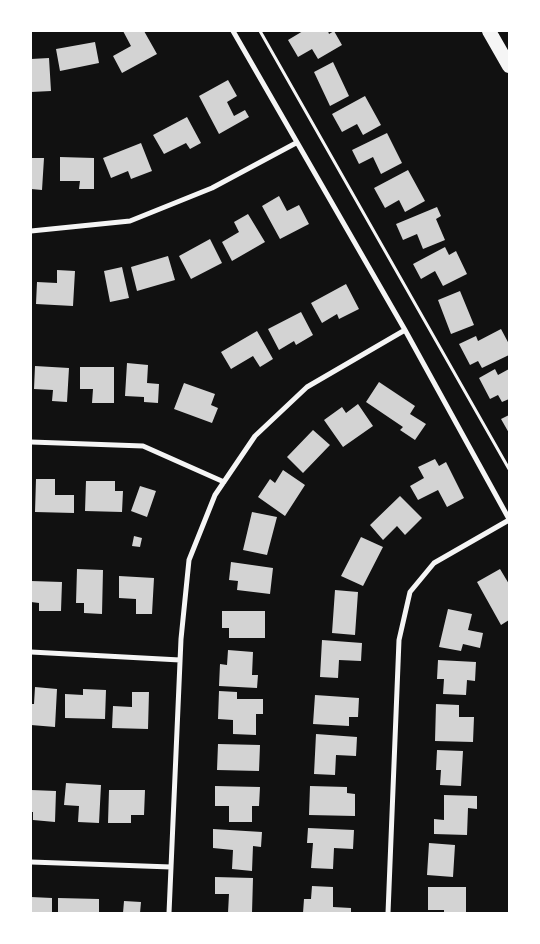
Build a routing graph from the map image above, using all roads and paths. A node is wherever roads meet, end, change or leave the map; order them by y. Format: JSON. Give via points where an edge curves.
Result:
{"nodes":[{"id":1,"x":233,"y":31,"type":"edge"},
{"id":2,"x":260,"y":31,"type":"edge"},
{"id":3,"x":489,"y":31,"type":"edge"},
{"id":4,"x":509,"y":66,"type":"edge"},
{"id":5,"x":296,"y":143,"type":"junction"},
{"id":6,"x":31,"y":231,"type":"edge"},
{"id":7,"x":405,"y":330,"type":"junction"},
{"id":8,"x":31,"y":442,"type":"edge"},
{"id":9,"x":509,"y":469,"type":"edge"},
{"id":10,"x":224,"y":482,"type":"junction"},
{"id":11,"x":509,"y":520,"type":"edge"},
{"id":12,"x":31,"y":652,"type":"edge"},
{"id":13,"x":180,"y":660,"type":"junction"},
{"id":14,"x":31,"y":862,"type":"edge"},
{"id":15,"x":171,"y":867,"type":"junction"},
{"id":16,"x":169,"y":913,"type":"edge"},
{"id":17,"x":388,"y":913,"type":"edge"}],
"edges":[{"from":1,"to":5,"type":"street"},
{"from":2,"to":9,"type":"path"},
{"from":3,"to":4,"type":"highway"},
{"from":5,"to":6,"type":"street","via":[[212,188],[130,221]]},
{"from":5,"to":7,"type":"street"},
{"from":7,"to":10,"type":"street","via":[[307,387],[255,436]]},
{"from":7,"to":11,"type":"street"},
{"from":8,"to":10,"type":"street","via":[[142,446]]},
{"from":10,"to":13,"type":"street","via":[[215,495],[189,560]]},
{"from":11,"to":17,"type":"street","via":[[434,563],[410,592],[398,640]]},
{"from":12,"to":13,"type":"street"},
{"from":13,"to":15,"type":"street"},
{"from":14,"to":15,"type":"street"},
{"from":15,"to":16,"type":"street"}]}
